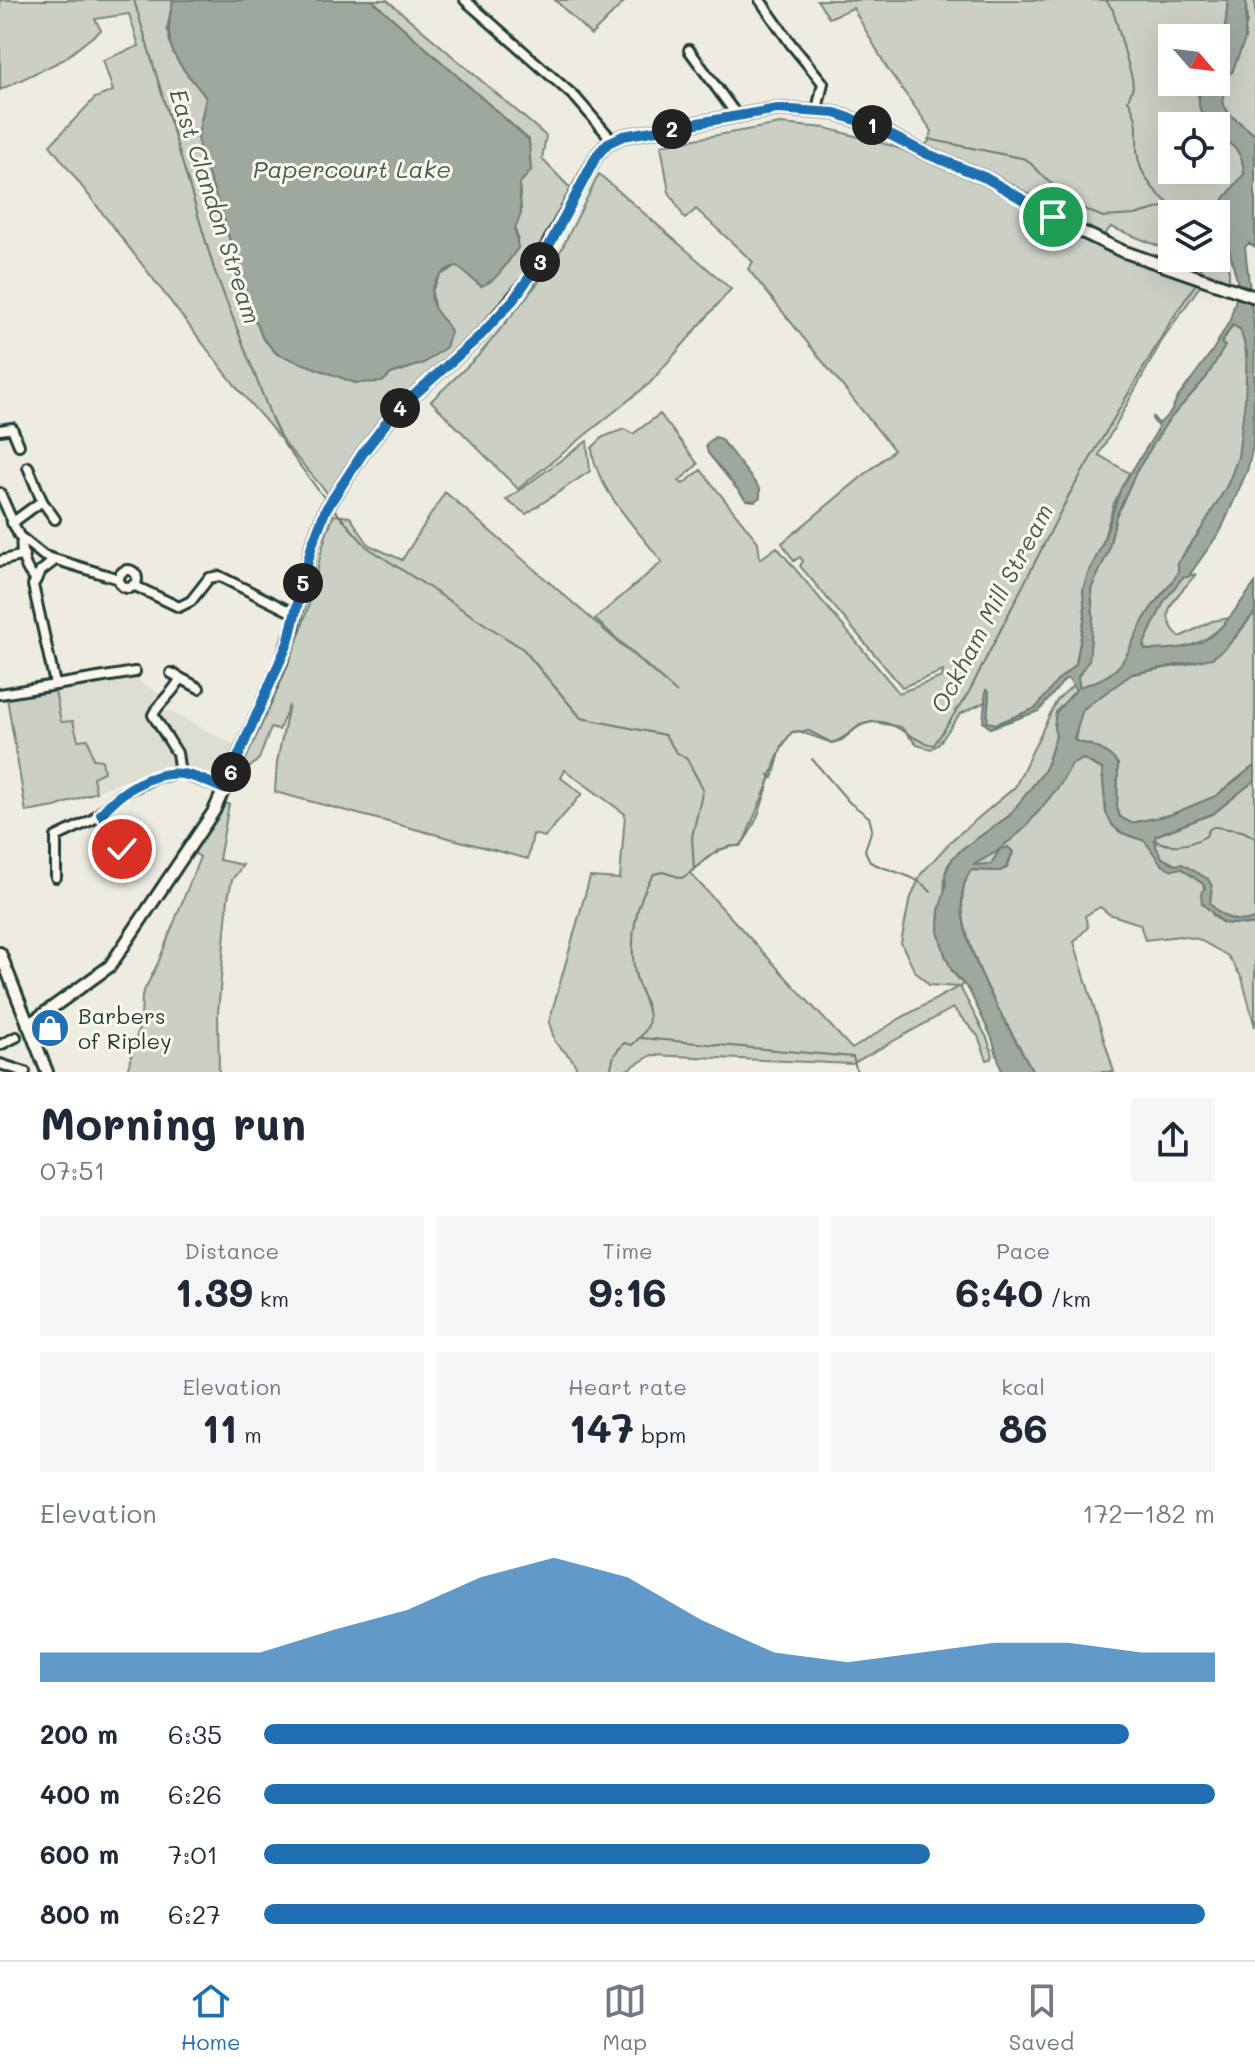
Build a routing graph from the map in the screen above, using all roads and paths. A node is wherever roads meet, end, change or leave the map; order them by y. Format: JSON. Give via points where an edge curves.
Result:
{"nodes":[{"id":1,"x":465,"y":0,"type":"edge"},
{"id":2,"x":760,"y":0,"type":"edge"},
{"id":3,"x":689,"y":50,"type":"dead end"},
{"id":4,"x":817,"y":110,"type":"junction"},
{"id":5,"x":738,"y":117,"type":"junction"},
{"id":6,"x":613,"y":141,"type":"junction"},
{"id":7,"x":1253,"y":297,"type":"edge"},
{"id":8,"x":0,"y":430,"type":"edge"},
{"id":9,"x":19,"y":445,"type":"dead end"},
{"id":10,"x":28,"y":467,"type":"dead end"},
{"id":11,"x":0,"y":493,"type":"edge"},
{"id":12,"x":42,"y":501,"type":"junction"},
{"id":13,"x":55,"y":519,"type":"dead end"},
{"id":14,"x":12,"y":523,"type":"junction"},
{"id":15,"x":22,"y":539,"type":"junction"},
{"id":16,"x":24,"y":555,"type":"junction"},
{"id":17,"x":0,"y":561,"type":"edge"},
{"id":18,"x":54,"y":561,"type":"junction"},
{"id":19,"x":36,"y":579,"type":"junction"},
{"id":20,"x":119,"y":579,"type":"junction"},
{"id":21,"x":133,"y":585,"type":"junction"},
{"id":22,"x":297,"y":612,"type":"junction"},
{"id":23,"x":135,"y":672,"type":"dead end"},
{"id":24,"x":171,"y":673,"type":"dead end"},
{"id":25,"x":180,"y":679,"type":"junction"},
{"id":26,"x":55,"y":684,"type":"junction"},
{"id":27,"x":199,"y":688,"type":"dead end"},
{"id":28,"x":0,"y":694,"type":"edge"},
{"id":29,"x":180,"y":773,"type":"junction"},
{"id":30,"x":224,"y":789,"type":"junction"},
{"id":31,"x":101,"y":814,"type":"junction"},
{"id":32,"x":122,"y":849,"type":"dead end"},
{"id":33,"x":56,"y":877,"type":"dead end"},
{"id":34,"x":0,"y":953,"type":"edge"},
{"id":35,"x":28,"y":1025,"type":"junction"},
{"id":36,"x":16,"y":1037,"type":"dead end"},
{"id":37,"x":0,"y":1045,"type":"edge"},
{"id":38,"x":0,"y":1064,"type":"edge"},
{"id":39,"x":25,"y":1072,"type":"edge"},
{"id":40,"x":47,"y":1072,"type":"edge"}],
"edges":[{"from":1,"to":6,"type":"street","via":[[576,98]]},
{"from":2,"to":4,"type":"street","via":[[823,83]]},
{"from":3,"to":5,"type":"street"},
{"from":4,"to":5,"type":"main road","via":[[781,109]]},
{"from":4,"to":7,"type":"main road","via":[[873,126],[1009,189],[1100,241]]},
{"from":5,"to":6,"type":"main road"},
{"from":6,"to":22,"type":"main road","via":[[597,155],[542,259],[514,299],[393,414],[334,495],[312,545]]},
{"from":8,"to":9,"type":"street","via":[[12,428]]},
{"from":10,"to":12,"type":"street"},
{"from":11,"to":14,"type":"street"},
{"from":12,"to":13,"type":"street"},
{"from":12,"to":14,"type":"street"},
{"from":14,"to":15,"type":"street"},
{"from":15,"to":16,"type":"street"},
{"from":15,"to":18,"type":"street"},
{"from":16,"to":17,"type":"street"},
{"from":16,"to":19,"type":"street"},
{"from":18,"to":19,"type":"street"},
{"from":18,"to":20,"type":"street"},
{"from":19,"to":26,"type":"street","via":[[34,593]]},
{"from":20,"to":21,"type":"street","via":[[122,586]]},
{"from":20,"to":21,"type":"street","via":[[132,571]]},
{"from":21,"to":22,"type":"street","via":[[179,607],[191,601],[209,578],[219,576]]},
{"from":22,"to":30,"type":"main road","via":[[282,659]]},
{"from":23,"to":26,"type":"street"},
{"from":24,"to":25,"type":"street"},
{"from":25,"to":27,"type":"street"},
{"from":25,"to":29,"type":"street","via":[[153,715],[177,753]]},
{"from":26,"to":28,"type":"street"},
{"from":29,"to":30,"type":"street"},
{"from":29,"to":31,"type":"street","via":[[156,777],[121,794]]},
{"from":30,"to":35,"type":"main road","via":[[113,964]]},
{"from":31,"to":32,"type":"street"},
{"from":31,"to":33,"type":"street","via":[[56,837]]},
{"from":34,"to":35,"type":"main road"},
{"from":35,"to":40,"type":"main road"},
{"from":36,"to":37,"type":"street"},
{"from":38,"to":39,"type":"street"}]}
